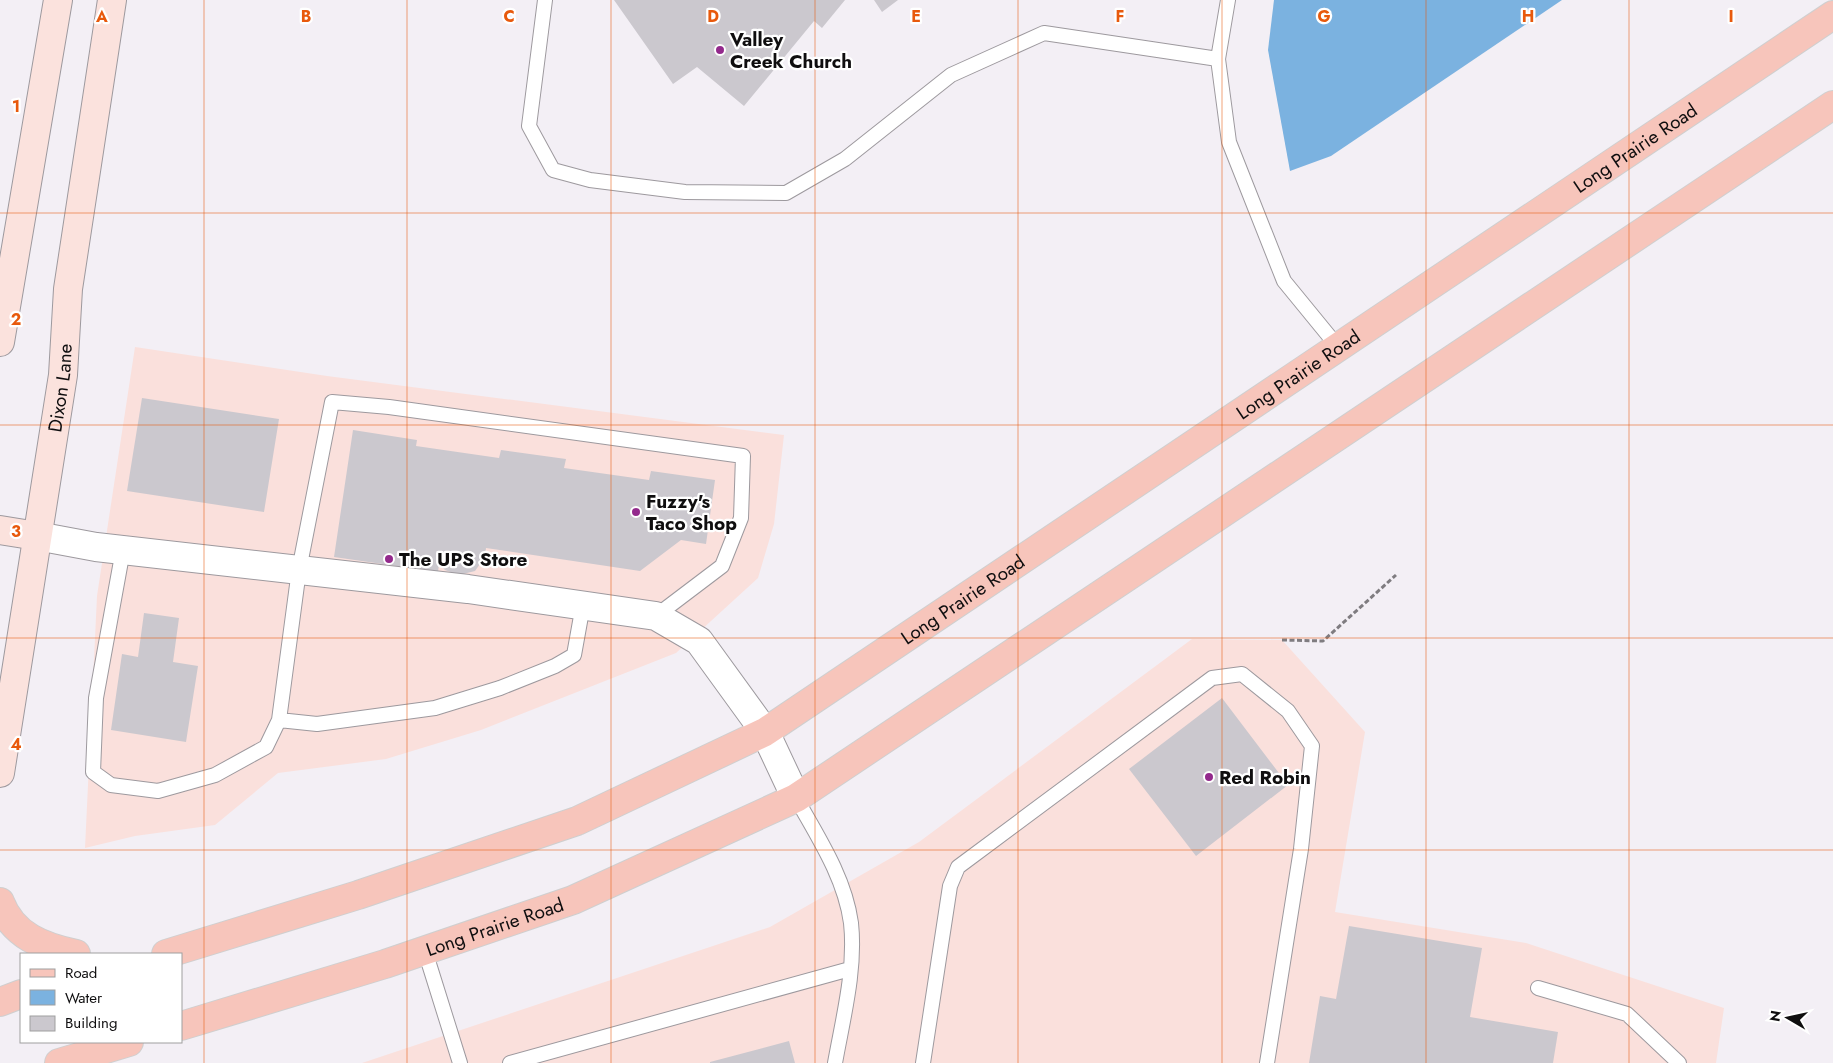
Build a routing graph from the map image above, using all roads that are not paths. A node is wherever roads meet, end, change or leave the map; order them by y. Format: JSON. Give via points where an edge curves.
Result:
{"nodes":[{"id":1,"x":58,"y":0,"type":"edge"},
{"id":2,"x":112,"y":0,"type":"edge"},
{"id":3,"x":545,"y":0,"type":"edge"},
{"id":4,"x":1228,"y":0,"type":"edge"},
{"id":5,"x":1833,"y":15,"type":"edge"},
{"id":6,"x":1218,"y":59,"type":"junction"},
{"id":7,"x":1833,"y":105,"type":"edge"},
{"id":8,"x":0,"y":342,"type":"edge"},
{"id":9,"x":1338,"y":347,"type":"junction"},
{"id":10,"x":0,"y":530,"type":"edge"},
{"id":11,"x":37,"y":536,"type":"junction"},
{"id":12,"x":123,"y":550,"type":"junction"},
{"id":13,"x":299,"y":570,"type":"junction"},
{"id":14,"x":583,"y":605,"type":"junction"},
{"id":15,"x":656,"y":616,"type":"junction"},
{"id":16,"x":280,"y":720,"type":"junction"},
{"id":17,"x":765,"y":732,"type":"junction"},
{"id":18,"x":0,"y":773,"type":"edge"},
{"id":19,"x":796,"y":798,"type":"junction"},
{"id":20,"x":0,"y":902,"type":"edge"},
{"id":21,"x":425,"y":951,"type":"junction"},
{"id":22,"x":72,"y":953,"type":"edge"},
{"id":23,"x":169,"y":953,"type":"edge"},
{"id":24,"x":850,"y":969,"type":"junction"},
{"id":25,"x":1538,"y":988,"type":"dead end"},
{"id":26,"x":20,"y":994,"type":"edge"},
{"id":27,"x":0,"y":1002,"type":"edge"},
{"id":28,"x":182,"y":1026,"type":"edge"},
{"id":29,"x":126,"y":1043,"type":"edge"},
{"id":30,"x":59,"y":1063,"type":"edge"},
{"id":31,"x":460,"y":1063,"type":"edge"},
{"id":32,"x":510,"y":1063,"type":"edge"},
{"id":33,"x":835,"y":1063,"type":"edge"},
{"id":34,"x":923,"y":1063,"type":"edge"},
{"id":35,"x":1267,"y":1063,"type":"edge"},
{"id":36,"x":1678,"y":1063,"type":"edge"}],
"edges":[{"from":1,"to":8,"type":"main road"},
{"from":2,"to":11,"type":"main road","name":"Dixon Lane","via":[[70,270],[63,375]]},
{"from":3,"to":6,"type":"lane","via":[[530,126],[552,170],[590,180],[684,192],[786,193],[845,159],[951,75],[1044,33]]},
{"from":4,"to":6,"type":"lane"},
{"from":5,"to":9,"type":"main road","name":"Long Prairie Road"},
{"from":6,"to":9,"type":"lane","via":[[1229,142],[1284,281]]},
{"from":7,"to":19,"type":"main road","name":"Long Prairie Road"},
{"from":9,"to":17,"type":"main road","name":"Long Prairie Road"},
{"from":10,"to":11,"type":"main road"},
{"from":11,"to":12,"type":"street"},
{"from":11,"to":18,"type":"main road","name":"Dixon Lane"},
{"from":12,"to":13,"type":"street"},
{"from":12,"to":16,"type":"lane","via":[[96,698],[94,772],[111,785],[158,791],[215,775],[266,747]]},
{"from":13,"to":14,"type":"street"},
{"from":13,"to":15,"type":"lane","via":[[332,402],[743,456],[741,518],[722,566]]},
{"from":13,"to":16,"type":"lane"},
{"from":14,"to":15,"type":"street"},
{"from":14,"to":16,"type":"lane","via":[[574,655],[500,688],[435,708],[317,724]]},
{"from":15,"to":17,"type":"street","via":[[699,641]]},
{"from":17,"to":19,"type":"street"},
{"from":17,"to":23,"type":"main road","name":"Long Prairie Road","via":[[577,821],[358,895]]},
{"from":19,"to":21,"type":"main road","name":"Long Prairie Road","via":[[573,900]]},
{"from":19,"to":24,"type":"lane","via":[[840,882],[851,923]]},
{"from":20,"to":22,"type":"main road","via":[[4,913],[19,932],[45,947]]},
{"from":21,"to":28,"type":"main road","name":"Long Prairie Road"},
{"from":21,"to":31,"type":"lane"},
{"from":24,"to":32,"type":"lane"},
{"from":24,"to":33,"type":"lane"},
{"from":25,"to":36,"type":"lane","via":[[1627,1014]]},
{"from":26,"to":27,"type":"main road"},
{"from":29,"to":30,"type":"main road"},
{"from":34,"to":35,"type":"lane","via":[[950,886],[958,867],[1212,678],[1242,674],[1288,711],[1312,746],[1300,849]]}]}
